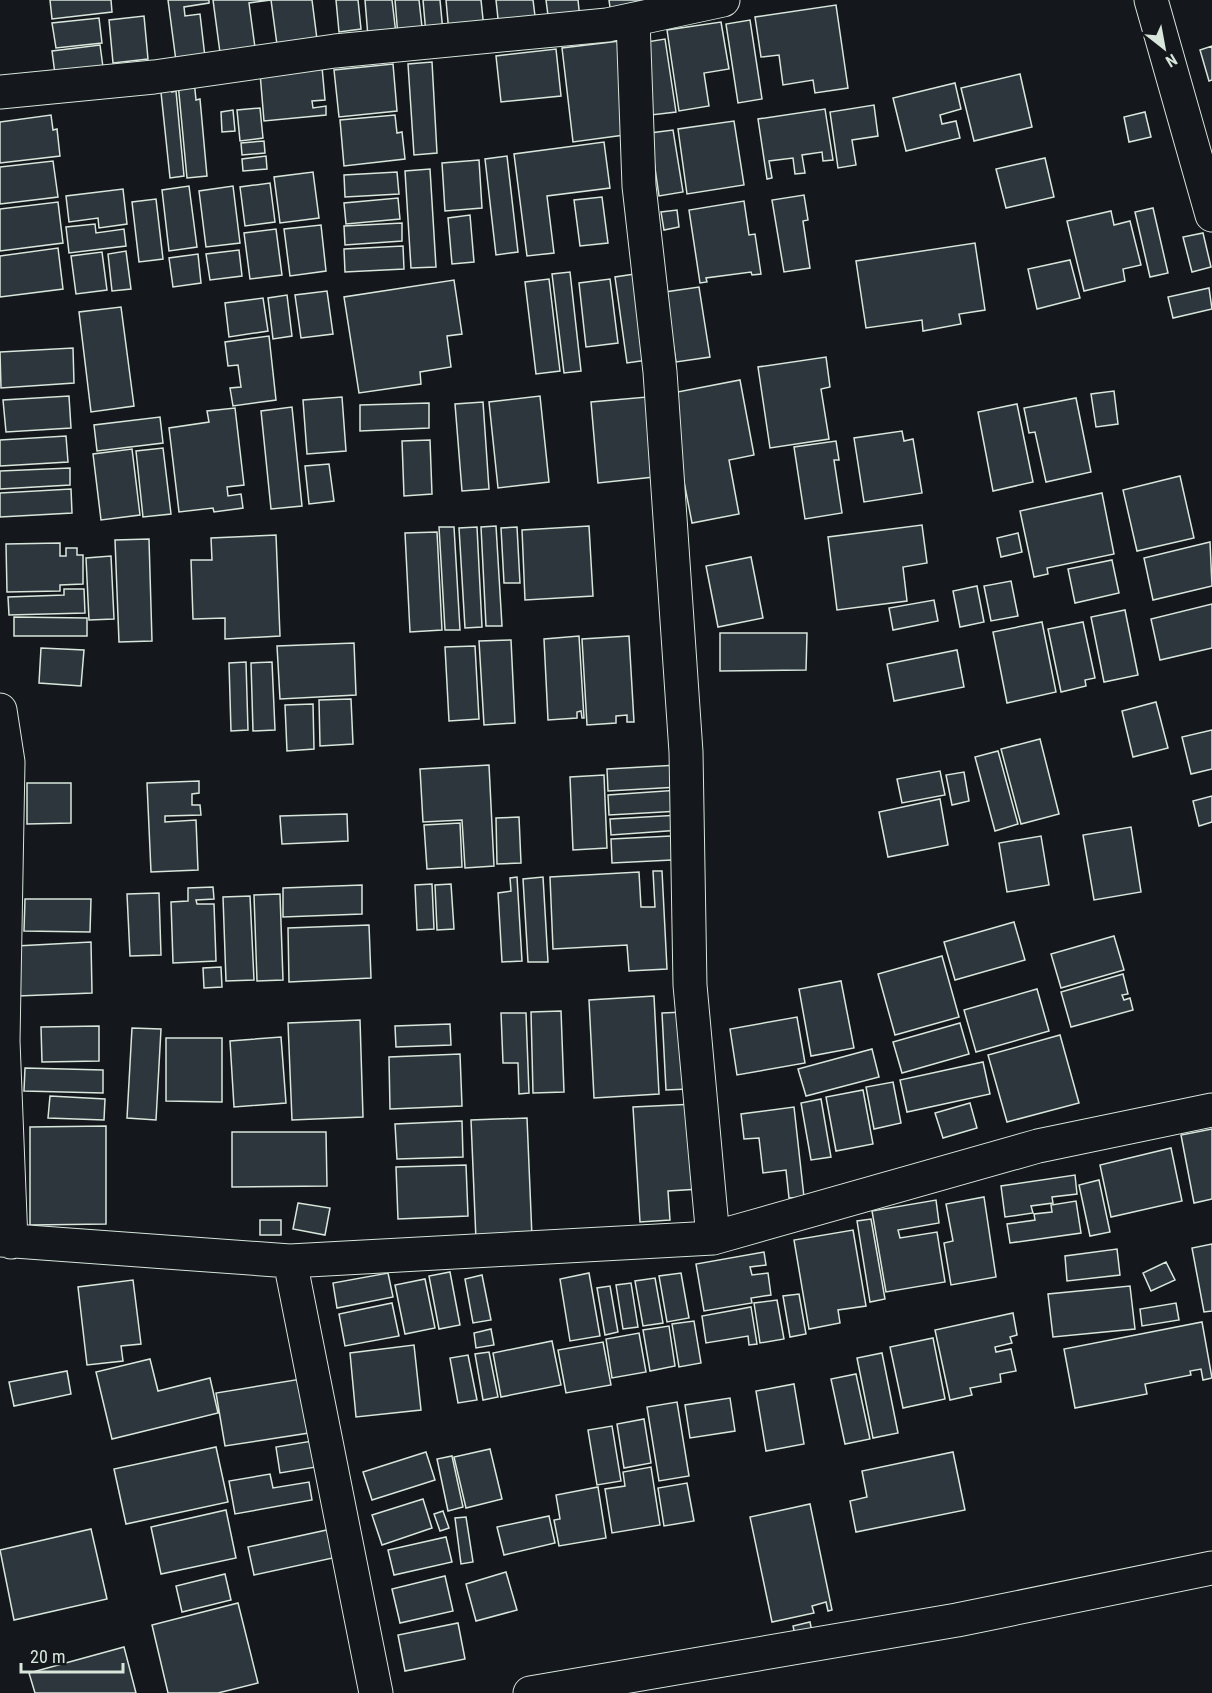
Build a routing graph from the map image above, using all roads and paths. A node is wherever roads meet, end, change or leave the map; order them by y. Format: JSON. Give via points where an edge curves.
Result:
{"nodes":[{"id":1,"x":723,"y":0,"type":"edge"},
{"id":2,"x":1151,"y":0,"type":"edge"},
{"id":3,"x":633,"y":20,"type":"junction"},
{"id":4,"x":0,"y":92,"type":"edge"},
{"id":5,"x":1212,"y":215,"type":"edge"},
{"id":6,"x":0,"y":710,"type":"edge"},
{"id":7,"x":1212,"y":1110,"type":"edge"},
{"id":8,"x":712,"y":1238,"type":"junction"},
{"id":9,"x":5,"y":1241,"type":"edge"},
{"id":10,"x":290,"y":1261,"type":"junction"},
{"id":11,"x":1212,"y":1568,"type":"edge"},
{"id":12,"x":376,"y":1693,"type":"edge"},
{"id":13,"x":530,"y":1693,"type":"edge"}],
"edges":[{"from":1,"to":3,"type":"street"},
{"from":2,"to":5,"type":"street"},
{"from":3,"to":4,"type":"street"},
{"from":3,"to":8,"type":"street","via":[[639,186],[660,372],[687,752],[690,985]]},
{"from":6,"to":9,"type":"street","via":[[8,762],[3,1041]]},
{"from":7,"to":8,"type":"street","via":[[1038,1146]]},
{"from":8,"to":10,"type":"street"},
{"from":9,"to":10,"type":"street"},
{"from":10,"to":12,"type":"street"},
{"from":11,"to":13,"type":"street","via":[[957,1620]]}]}
